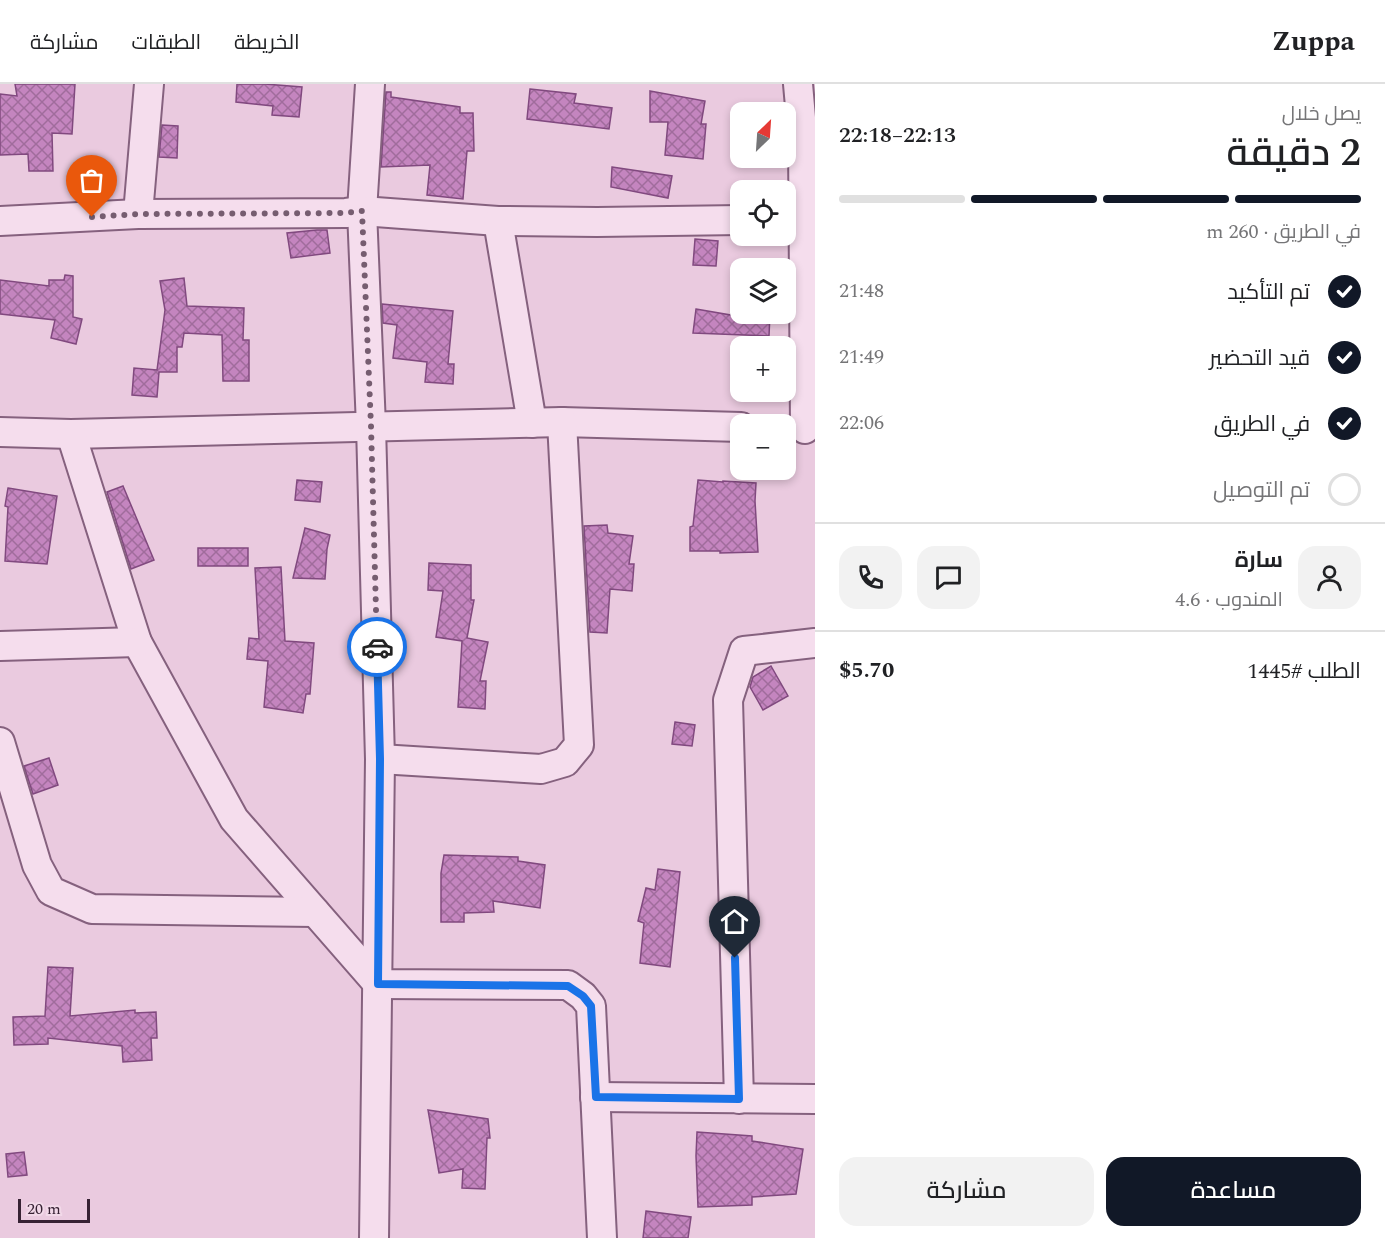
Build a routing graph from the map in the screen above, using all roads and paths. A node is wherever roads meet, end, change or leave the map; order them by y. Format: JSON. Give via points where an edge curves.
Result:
{"nodes":[{"id":1,"x":149,"y":84,"type":"edge"},
{"id":2,"x":370,"y":84,"type":"edge"},
{"id":3,"x":798,"y":84,"type":"edge"},
{"id":4,"x":362,"y":211,"type":"junction"},
{"id":5,"x":138,"y":214,"type":"junction"},
{"id":6,"x":802,"y":218,"type":"edge"},
{"id":7,"x":730,"y":220,"type":"edge"},
{"id":8,"x":0,"y":221,"type":"edge"},
{"id":9,"x":498,"y":222,"type":"junction"},
{"id":10,"x":562,"y":422,"type":"junction"},
{"id":11,"x":532,"y":423,"type":"junction"},
{"id":12,"x":371,"y":426,"type":"junction"},
{"id":13,"x":730,"y":427,"type":"edge"},
{"id":14,"x":802,"y":429,"type":"edge"},
{"id":15,"x":0,"y":432,"type":"edge"},
{"id":16,"x":71,"y":434,"type":"junction"},
{"id":17,"x":137,"y":642,"type":"junction"},
{"id":18,"x":815,"y":643,"type":"edge"},
{"id":19,"x":0,"y":646,"type":"edge"},
{"id":20,"x":0,"y":742,"type":"edge"},
{"id":21,"x":380,"y":759,"type":"junction"},
{"id":22,"x":315,"y":912,"type":"junction"},
{"id":23,"x":378,"y":984,"type":"junction"},
{"id":24,"x":596,"y":1097,"type":"junction"},
{"id":25,"x":739,"y":1099,"type":"junction"},
{"id":26,"x":815,"y":1099,"type":"edge"},
{"id":27,"x":374,"y":1238,"type":"edge"},
{"id":28,"x":602,"y":1238,"type":"edge"}],
"edges":[{"from":1,"to":5,"type":"street"},
{"from":2,"to":4,"type":"street"},
{"from":3,"to":6,"type":"street","via":[[803,140]]},
{"from":4,"to":5,"type":"street"},
{"from":4,"to":9,"type":"street"},
{"from":4,"to":12,"type":"street"},
{"from":5,"to":8,"type":"street"},
{"from":6,"to":14,"type":"street"},
{"from":7,"to":9,"type":"street"},
{"from":9,"to":11,"type":"street"},
{"from":10,"to":11,"type":"street"},
{"from":10,"to":13,"type":"street"},
{"from":10,"to":21,"type":"street","via":[[579,746],[565,762],[542,770]]},
{"from":11,"to":12,"type":"street"},
{"from":12,"to":16,"type":"street"},
{"from":12,"to":21,"type":"street"},
{"from":15,"to":16,"type":"street"},
{"from":16,"to":17,"type":"street"},
{"from":17,"to":19,"type":"street"},
{"from":17,"to":22,"type":"street","via":[[234,819]]},
{"from":18,"to":25,"type":"street","via":[[744,651],[728,700]]},
{"from":20,"to":22,"type":"street","via":[[37,866],[51,891],[92,909]]},
{"from":21,"to":23,"type":"street"},
{"from":22,"to":23,"type":"street"},
{"from":23,"to":24,"type":"street","via":[[568,986],[591,1006]]},
{"from":23,"to":27,"type":"street"},
{"from":24,"to":25,"type":"street"},
{"from":24,"to":28,"type":"street"},
{"from":25,"to":26,"type":"street"}]}
